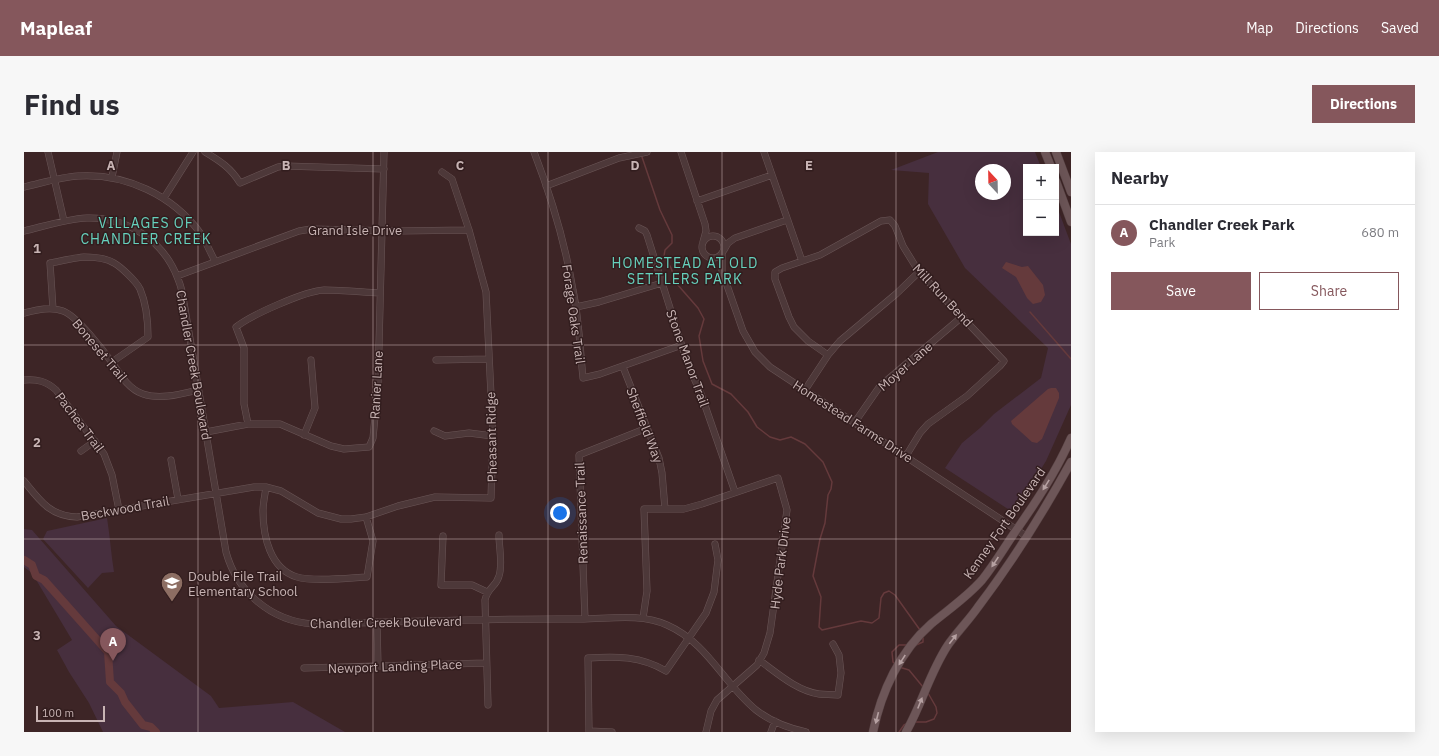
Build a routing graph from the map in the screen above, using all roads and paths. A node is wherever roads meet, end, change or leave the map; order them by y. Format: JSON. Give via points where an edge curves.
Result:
{"nodes":[{"id":1,"x":48,"y":152,"type":"edge"},
{"id":2,"x":117,"y":152,"type":"edge"},
{"id":3,"x":193,"y":152,"type":"edge"},
{"id":4,"x":205,"y":152,"type":"edge"},
{"id":5,"x":384,"y":152,"type":"edge"},
{"id":6,"x":534,"y":152,"type":"edge"},
{"id":7,"x":647,"y":152,"type":"edge"},
{"id":8,"x":681,"y":152,"type":"edge"},
{"id":9,"x":764,"y":152,"type":"edge"},
{"id":10,"x":1045,"y":152,"type":"edge"},
{"id":11,"x":1056,"y":152,"type":"edge"},
{"id":12,"x":1050,"y":164,"type":"edge"},
{"id":13,"x":384,"y":168,"type":"junction"},
{"id":14,"x":442,"y":172,"type":"dead end"},
{"id":15,"x":772,"y":174,"type":"junction"},
{"id":16,"x":112,"y":177,"type":"junction"},
{"id":17,"x":54,"y":180,"type":"junction"},
{"id":18,"x":546,"y":186,"type":"junction"},
{"id":19,"x":24,"y":187,"type":"edge"},
{"id":20,"x":1059,"y":189,"type":"edge"},
{"id":21,"x":1071,"y":192,"type":"edge"},
{"id":22,"x":164,"y":198,"type":"junction"},
{"id":23,"x":697,"y":201,"type":"junction"},
{"id":24,"x":787,"y":220,"type":"junction"},
{"id":25,"x":64,"y":221,"type":"junction"},
{"id":26,"x":1071,"y":222,"type":"edge"},
{"id":27,"x":706,"y":224,"type":"junction"},
{"id":28,"x":639,"y":228,"type":"dead end"},
{"id":29,"x":383,"y":230,"type":"junction"},
{"id":30,"x":469,"y":230,"type":"junction"},
{"id":31,"x":24,"y":231,"type":"edge"},
{"id":32,"x":718,"y":236,"type":"junction"},
{"id":33,"x":735,"y":238,"type":"junction"},
{"id":34,"x":703,"y":242,"type":"junction"},
{"id":35,"x":723,"y":251,"type":"junction"},
{"id":36,"x":710,"y":257,"type":"junction"},
{"id":37,"x":215,"y":261,"type":"junction"},
{"id":38,"x":802,"y":261,"type":"junction"},
{"id":39,"x":722,"y":271,"type":"junction"},
{"id":40,"x":919,"y":272,"type":"junction"},
{"id":41,"x":177,"y":276,"type":"junction"},
{"id":42,"x":662,"y":282,"type":"junction"},
{"id":43,"x":380,"y":293,"type":"junction"},
{"id":44,"x":576,"y":307,"type":"junction"},
{"id":45,"x":53,"y":309,"type":"junction"},
{"id":46,"x":24,"y":313,"type":"edge"},
{"id":47,"x":963,"y":316,"type":"junction"},
{"id":48,"x":682,"y":345,"type":"junction"},
{"id":49,"x":828,"y":355,"type":"junction"},
{"id":50,"x":489,"y":359,"type":"junction"},
{"id":51,"x":311,"y":360,"type":"dead end"},
{"id":52,"x":436,"y":360,"type":"dead end"},
{"id":53,"x":112,"y":362,"type":"junction"},
{"id":54,"x":623,"y":367,"type":"junction"},
{"id":55,"x":24,"y":380,"type":"edge"},
{"id":56,"x":198,"y":390,"type":"junction"},
{"id":57,"x":805,"y":390,"type":"junction"},
{"id":58,"x":855,"y":422,"type":"junction"},
{"id":59,"x":248,"y":424,"type":"junction"},
{"id":60,"x":647,"y":428,"type":"junction"},
{"id":61,"x":434,"y":431,"type":"dead end"},
{"id":62,"x":206,"y":432,"type":"junction"},
{"id":63,"x":304,"y":435,"type":"junction"},
{"id":64,"x":493,"y":436,"type":"junction"},
{"id":65,"x":1071,"y":438,"type":"edge"},
{"id":66,"x":95,"y":441,"type":"junction"},
{"id":67,"x":80,"y":451,"type":"dead end"},
{"id":68,"x":906,"y":456,"type":"junction"},
{"id":69,"x":171,"y":460,"type":"dead end"},
{"id":70,"x":1071,"y":462,"type":"edge"},
{"id":71,"x":24,"y":481,"type":"edge"},
{"id":72,"x":266,"y":487,"type":"junction"},
{"id":73,"x":736,"y":492,"type":"junction"},
{"id":74,"x":216,"y":494,"type":"junction"},
{"id":75,"x":178,"y":499,"type":"junction"},
{"id":76,"x":665,"y":509,"type":"junction"},
{"id":77,"x":119,"y":510,"type":"junction"},
{"id":78,"x":366,"y":517,"type":"junction"},
{"id":79,"x":1017,"y":530,"type":"junction"},
{"id":80,"x":499,"y":535,"type":"dead end"},
{"id":81,"x":443,"y":536,"type":"dead end"},
{"id":82,"x":1026,"y":536,"type":"junction"},
{"id":83,"x":715,"y":544,"type":"dead end"},
{"id":84,"x":487,"y":592,"type":"junction"},
{"id":85,"x":642,"y":618,"type":"junction"},
{"id":86,"x":585,"y":619,"type":"junction"},
{"id":87,"x":486,"y":620,"type":"junction"},
{"id":88,"x":377,"y":622,"type":"junction"},
{"id":89,"x":690,"y":638,"type":"junction"},
{"id":90,"x":833,"y":644,"type":"dead end"},
{"id":91,"x":759,"y":660,"type":"junction"},
{"id":92,"x":486,"y":663,"type":"junction"},
{"id":93,"x":378,"y":666,"type":"junction"},
{"id":94,"x":304,"y":668,"type":"dead end"},
{"id":95,"x":733,"y":686,"type":"junction"},
{"id":96,"x":488,"y":705,"type":"dead end"},
{"id":97,"x":775,"y":721,"type":"junction"},
{"id":98,"x":612,"y":732,"type":"edge"},
{"id":99,"x":706,"y":732,"type":"edge"},
{"id":100,"x":771,"y":732,"type":"edge"},
{"id":101,"x":806,"y":732,"type":"edge"},
{"id":102,"x":873,"y":732,"type":"edge"},
{"id":103,"x":906,"y":732,"type":"edge"}],
"edges":[{"from":1,"to":17,"type":"street"},
{"from":2,"to":16,"type":"street"},
{"from":3,"to":22,"type":"street"},
{"from":4,"to":13,"type":"street","via":[[234,172],[240,183],[284,166]]},
{"from":5,"to":13,"type":"street","name":"Ranier Lane"},
{"from":6,"to":18,"type":"street","name":"Forage Oaks Trail"},
{"from":7,"to":18,"type":"street","via":[[619,158]]},
{"from":8,"to":23,"type":"street","name":"Homestead Farms Drive"},
{"from":9,"to":15,"type":"street"},
{"from":10,"to":12,"type":"main road"},
{"from":11,"to":21,"type":"main road"},
{"from":13,"to":29,"type":"street","name":"Ranier Lane"},
{"from":14,"to":30,"type":"street","name":"Pheasant Ridge","via":[[452,180]]},
{"from":15,"to":23,"type":"street"},
{"from":15,"to":24,"type":"street"},
{"from":16,"to":17,"type":"street","via":[[77,176]]},
{"from":16,"to":22,"type":"street"},
{"from":17,"to":19,"type":"street"},
{"from":17,"to":25,"type":"street"},
{"from":18,"to":44,"type":"street","name":"Forage Oaks Trail","via":[[566,257]]},
{"from":20,"to":26,"type":"main road"},
{"from":22,"to":37,"type":"street","via":[[190,221]]},
{"from":23,"to":27,"type":"street","name":"Homestead Farms Drive"},
{"from":24,"to":33,"type":"street"},
{"from":24,"to":38,"type":"street"},
{"from":25,"to":31,"type":"street","name":"Chandler Creek Boulevard"},
{"from":25,"to":41,"type":"street","name":"Chandler Creek Boulevard","via":[[95,218],[119,222],[130,227],[151,240],[161,250]]},
{"from":27,"to":32,"type":"street","name":"Homestead Farms Drive"},
{"from":27,"to":34,"type":"street"},
{"from":28,"to":42,"type":"street","name":"Stone Manor Trail","via":[[645,231]]},
{"from":29,"to":30,"type":"street","name":"Grand Isle Drive"},
{"from":29,"to":37,"type":"street","name":"Grand Isle Drive","via":[[299,231]]},
{"from":29,"to":43,"type":"street","name":"Ranier Lane"},
{"from":30,"to":50,"type":"street","name":"Pheasant Ridge","via":[[486,292]]},
{"from":32,"to":33,"type":"street"},
{"from":32,"to":34,"type":"street","via":[[708,237]]},
{"from":32,"to":35,"type":"street","name":"Homestead Farms Drive","via":[[724,242]]},
{"from":33,"to":35,"type":"street"},
{"from":34,"to":36,"type":"street","name":"Homestead Farms Drive","via":[[702,249],[706,256]]},
{"from":35,"to":36,"type":"street","via":[[717,257]]},
{"from":35,"to":39,"type":"street","name":"Homestead Farms Drive"},
{"from":36,"to":39,"type":"street","name":"Homestead Farms Drive"},
{"from":37,"to":41,"type":"street","name":"Grand Isle Drive"},
{"from":38,"to":40,"type":"street","name":"Mill Run Bend","via":[[881,221],[890,220]]},
{"from":38,"to":49,"type":"street","name":"Mill Run Bend","via":[[775,272],[775,279],[794,327]]},
{"from":39,"to":57,"type":"street","name":"Homestead Farms Drive","via":[[744,331],[760,358]]},
{"from":40,"to":47,"type":"street","name":"Mill Run Bend"},
{"from":40,"to":49,"type":"street","via":[[844,336]]},
{"from":41,"to":56,"type":"street","name":"Chandler Creek Boulevard"},
{"from":42,"to":44,"type":"street"},
{"from":42,"to":48,"type":"street","name":"Stone Manor Trail"},
{"from":43,"to":59,"type":"street","via":[[323,290],[312,292],[265,310],[236,327],[244,348],[244,404]]},
{"from":43,"to":63,"type":"street","name":"Ranier Lane","via":[[378,384],[373,438],[369,447],[344,449]]},
{"from":44,"to":54,"type":"street","name":"Forage Oaks Trail","via":[[583,378]]},
{"from":45,"to":46,"type":"street","name":"Boneset Trail"},
{"from":45,"to":53,"type":"street","name":"Boneset Trail","via":[[63,310],[72,316]]},
{"from":45,"to":53,"type":"street","via":[[50,263],[85,257],[101,259],[114,263],[132,278],[144,302],[148,337]]},
{"from":47,"to":58,"type":"street","name":"Moyer Lane","via":[[880,386]]},
{"from":47,"to":68,"type":"street","name":"Mill Run Bend","via":[[1004,361],[967,396],[928,424]]},
{"from":48,"to":54,"type":"street","name":"Forage Oaks Trail"},
{"from":48,"to":73,"type":"street","name":"Stone Manor Trail"},
{"from":49,"to":57,"type":"street"},
{"from":50,"to":52,"type":"street"},
{"from":50,"to":64,"type":"street","name":"Pheasant Ridge"},
{"from":51,"to":63,"type":"street","via":[[315,408]]},
{"from":53,"to":56,"type":"street","name":"Boneset Trail","via":[[126,382],[144,394],[160,396]]},
{"from":54,"to":60,"type":"street","name":"Sheffield Way"},
{"from":55,"to":66,"type":"street","name":"Pachea Trail","via":[[36,380],[56,390]]},
{"from":56,"to":62,"type":"street","name":"Chandler Creek Boulevard"},
{"from":57,"to":58,"type":"street","name":"Homestead Farms Drive"},
{"from":58,"to":68,"type":"street","name":"Homestead Farms Drive"},
{"from":59,"to":62,"type":"street","name":"Ranier Lane"},
{"from":59,"to":63,"type":"street","name":"Ranier Lane","via":[[280,424]]},
{"from":60,"to":76,"type":"street","name":"Sheffield Way","via":[[661,467]]},
{"from":60,"to":86,"type":"street","name":"Renaissance Trail","via":[[579,455]]},
{"from":61,"to":64,"type":"street","via":[[445,436],[469,433]]},
{"from":62,"to":74,"type":"street","name":"Chandler Creek Boulevard"},
{"from":64,"to":78,"type":"street","name":"Pheasant Ridge","via":[[491,498],[435,497]]},
{"from":65,"to":79,"type":"main road","name":"Kenney Fort Boulevard","one_way":true,"via":[[1052,476]]},
{"from":66,"to":67,"type":"street"},
{"from":66,"to":77,"type":"street","name":"Pachea Trail","via":[[109,465]]},
{"from":68,"to":79,"type":"street","name":"Homestead Farms Drive"},
{"from":69,"to":75,"type":"street"},
{"from":70,"to":82,"type":"main road","name":"Kenney Fort Boulevard"},
{"from":71,"to":77,"type":"street","name":"Beckwood Trail","via":[[44,505],[56,513],[77,517]]},
{"from":72,"to":74,"type":"street","name":"Pheasant Ridge"},
{"from":72,"to":78,"type":"street","name":"Pheasant Ridge","via":[[281,491],[318,512],[341,519]]},
{"from":72,"to":78,"type":"street","via":[[263,511],[270,552],[284,571],[297,577],[368,577],[372,541]]},
{"from":73,"to":76,"type":"street","name":"Hyde Park Drive","via":[[684,509]]},
{"from":73,"to":91,"type":"street","name":"Hyde Park Drive","via":[[778,478],[787,510],[770,633]]},
{"from":74,"to":75,"type":"street","name":"Beckwood Trail"},
{"from":74,"to":88,"type":"street","name":"Chandler Creek Boulevard","via":[[229,561],[241,584],[256,601],[280,616],[296,622]]},
{"from":75,"to":77,"type":"street","name":"Beckwood Trail"},
{"from":76,"to":85,"type":"street","name":"Hyde Park Drive","via":[[644,508],[647,591]]},
{"from":79,"to":82,"type":"street","name":"Homestead Farms Drive"},
{"from":79,"to":102,"type":"main road","name":"Kenney Fort Boulevard","one_way":true,"via":[[990,570],[974,588],[934,622],[908,651],[891,678],[880,703]]},
{"from":80,"to":84,"type":"street","via":[[499,578]]},
{"from":81,"to":84,"type":"street","via":[[442,585],[467,584]]},
{"from":103,"to":82,"type":"main road","name":"Kenney Fort Boulevard","one_way":true,"via":[[948,645],[978,607]]},
{"from":83,"to":89,"type":"street","via":[[718,560],[714,592],[706,613]]},
{"from":84,"to":87,"type":"street"},
{"from":85,"to":86,"type":"street","name":"Chandler Creek Boulevard"},
{"from":85,"to":89,"type":"street","name":"Chandler Creek Boulevard","via":[[665,625]]},
{"from":86,"to":87,"type":"street","name":"Chandler Creek Boulevard"},
{"from":87,"to":88,"type":"street","name":"Chandler Creek Boulevard"},
{"from":87,"to":92,"type":"street"},
{"from":88,"to":93,"type":"street"},
{"from":89,"to":95,"type":"street","name":"Chandler Creek Boulevard"},
{"from":89,"to":98,"type":"street","via":[[666,671],[643,660],[588,658],[589,731]]},
{"from":90,"to":91,"type":"street","via":[[840,661],[838,695],[818,694],[800,687]]},
{"from":91,"to":95,"type":"street","name":"Hyde Park Drive"},
{"from":92,"to":93,"type":"street","name":"Newport Landing Place"},
{"from":92,"to":96,"type":"street"},
{"from":93,"to":94,"type":"street","name":"Newport Landing Place"},
{"from":95,"to":97,"type":"street","name":"Chandler Creek Boulevard","via":[[758,711]]},
{"from":95,"to":99,"type":"street","name":"Hyde Park Drive","via":[[717,700]]},
{"from":97,"to":100,"type":"street"},
{"from":97,"to":101,"type":"street","name":"Chandler Creek Boulevard"}]}
